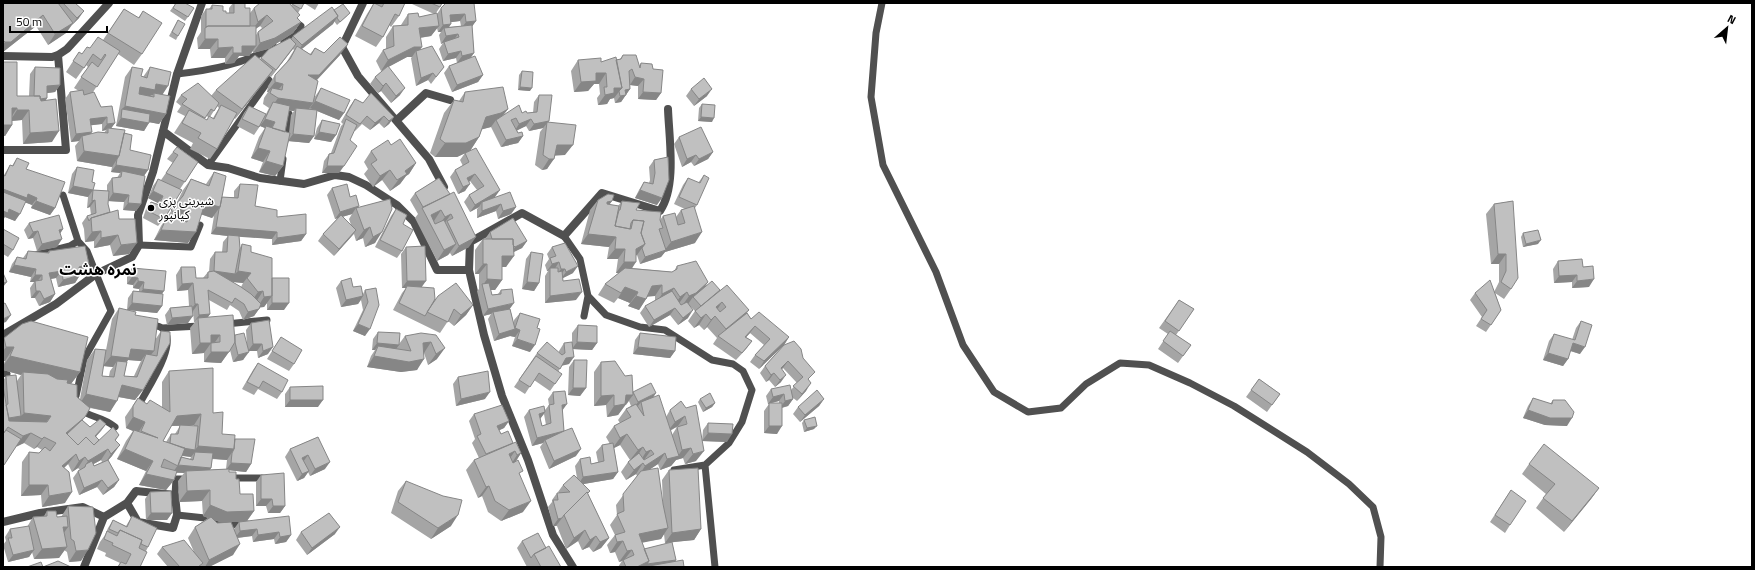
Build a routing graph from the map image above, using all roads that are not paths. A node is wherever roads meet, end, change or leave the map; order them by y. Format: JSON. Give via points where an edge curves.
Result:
{"nodes":[{"id":1,"x":109,"y":3,"type":"edge"},
{"id":2,"x":363,"y":3,"type":"edge"},
{"id":3,"x":882,"y":3,"type":"edge"},
{"id":4,"x":200,"y":4,"type":"edge"},
{"id":5,"x":284,"y":13,"type":"edge"},
{"id":6,"x":58,"y":55,"type":"junction"},
{"id":7,"x":3,"y":56,"type":"edge"},
{"id":8,"x":247,"y":61,"type":"junction"},
{"id":9,"x":177,"y":74,"type":"junction"},
{"id":10,"x":450,"y":100,"type":"dead end"},
{"id":11,"x":668,"y":109,"type":"dead end"},
{"id":12,"x":289,"y":114,"type":"edge"},
{"id":13,"x":397,"y":120,"type":"junction"},
{"id":14,"x":163,"y":130,"type":"junction"},
{"id":15,"x":3,"y":150,"type":"edge"},
{"id":16,"x":208,"y":165,"type":"junction"},
{"id":17,"x":280,"y":181,"type":"junction"},
{"id":18,"x":446,"y":192,"type":"edge"},
{"id":19,"x":63,"y":195,"type":"edge"},
{"id":20,"x":200,"y":225,"type":"edge"},
{"id":21,"x":463,"y":225,"type":"edge"},
{"id":22,"x":564,"y":236,"type":"junction"},
{"id":23,"x":78,"y":241,"type":"junction"},
{"id":24,"x":470,"y":242,"type":"junction"},
{"id":25,"x":140,"y":245,"type":"junction"},
{"id":26,"x":31,"y":255,"type":"edge"},
{"id":27,"x":469,"y":270,"type":"junction"},
{"id":28,"x":96,"y":274,"type":"junction"},
{"id":29,"x":588,"y":296,"type":"junction"},
{"id":30,"x":584,"y":316,"type":"dead end"},
{"id":31,"x":267,"y":320,"type":"edge"},
{"id":32,"x":143,"y":321,"type":"edge"},
{"id":33,"x":220,"y":324,"type":"edge"},
{"id":34,"x":207,"y":326,"type":"edge"},
{"id":35,"x":162,"y":328,"type":"junction"},
{"id":36,"x":3,"y":335,"type":"edge"},
{"id":37,"x":140,"y":403,"type":"edge"},
{"id":38,"x":115,"y":427,"type":"edge"},
{"id":39,"x":705,"y":465,"type":"junction"},
{"id":40,"x":669,"y":471,"type":"edge"},
{"id":41,"x":199,"y":478,"type":"edge"},
{"id":42,"x":222,"y":478,"type":"edge"},
{"id":43,"x":262,"y":478,"type":"edge"},
{"id":44,"x":175,"y":495,"type":"junction"},
{"id":45,"x":127,"y":503,"type":"junction"},
{"id":46,"x":176,"y":515,"type":"junction"},
{"id":47,"x":104,"y":517,"type":"junction"},
{"id":48,"x":3,"y":522,"type":"edge"},
{"id":49,"x":255,"y":524,"type":"edge"},
{"id":50,"x":84,"y":567,"type":"edge"},
{"id":51,"x":573,"y":567,"type":"edge"},
{"id":52,"x":715,"y":567,"type":"edge"},
{"id":53,"x":1380,"y":567,"type":"edge"}],
"edges":[{"from":1,"to":6,"type":"street","via":[[67,49]]},
{"from":2,"to":13,"type":"street","via":[[342,47],[358,76]]},
{"from":3,"to":53,"type":"lane","via":[[876,33],[871,97],[883,165],[936,272],[962,345],[994,392],[1028,412],[1061,408],[1086,384],[1120,363],[1149,364],[1234,406],[1307,452],[1349,484],[1373,507],[1381,537]]},
{"from":4,"to":9,"type":"street"},
{"from":5,"to":8,"type":"lane","via":[[301,26],[299,31],[284,42]]},
{"from":6,"to":7,"type":"street"},
{"from":6,"to":15,"type":"street","via":[[66,150]]},
{"from":8,"to":9,"type":"lane"},
{"from":8,"to":16,"type":"lane","via":[[269,80]]},
{"from":9,"to":14,"type":"street"},
{"from":10,"to":13,"type":"street","via":[[426,94]]},
{"from":11,"to":22,"type":"street","via":[[670,171],[666,203],[660,211],[602,193]]},
{"from":12,"to":17,"type":"lane"},
{"from":13,"to":18,"type":"street","via":[[429,159]]},
{"from":14,"to":16,"type":"street"},
{"from":14,"to":25,"type":"street","via":[[153,172],[138,215]]},
{"from":16,"to":17,"type":"street"},
{"from":17,"to":27,"type":"street","via":[[304,184],[335,175],[355,180],[397,205],[414,222],[437,270]]},
{"from":19,"to":23,"type":"lane"},
{"from":20,"to":25,"type":"lane","via":[[192,247]]},
{"from":21,"to":24,"type":"street"},
{"from":22,"to":24,"type":"street","via":[[522,213]]},
{"from":22,"to":29,"type":"lane","via":[[580,259]]},
{"from":23,"to":26,"type":"lane","via":[[70,246]]},
{"from":23,"to":28,"type":"lane","via":[[87,251]]},
{"from":24,"to":27,"type":"street"},
{"from":25,"to":28,"type":"street","via":[[132,257]]},
{"from":27,"to":51,"type":"street","via":[[502,396],[528,460],[553,535]]},
{"from":28,"to":36,"type":"street","via":[[56,304]]},
{"from":28,"to":38,"type":"lane","via":[[114,312],[84,359],[75,403],[85,413],[107,420]]},
{"from":29,"to":30,"type":"lane"},
{"from":29,"to":39,"type":"lane","via":[[606,315],[640,327],[665,330],[712,360],[733,364],[743,371],[752,390],[742,422],[729,443]]},
{"from":31,"to":33,"type":"lane"},
{"from":32,"to":35,"type":"lane"},
{"from":34,"to":35,"type":"lane"},
{"from":35,"to":37,"type":"lane","via":[[167,336],[166,354]]},
{"from":39,"to":40,"type":"lane"},
{"from":39,"to":52,"type":"lane"},
{"from":41,"to":44,"type":"lane","via":[[176,479]]},
{"from":42,"to":43,"type":"lane"},
{"from":44,"to":45,"type":"street","via":[[136,490]]},
{"from":44,"to":46,"type":"street"},
{"from":45,"to":46,"type":"street","via":[[138,522],[173,528]]},
{"from":45,"to":47,"type":"street"},
{"from":46,"to":49,"type":"lane","via":[[205,518],[219,525]]},
{"from":47,"to":48,"type":"street","via":[[84,507],[40,513]]},
{"from":47,"to":50,"type":"street"}]}
